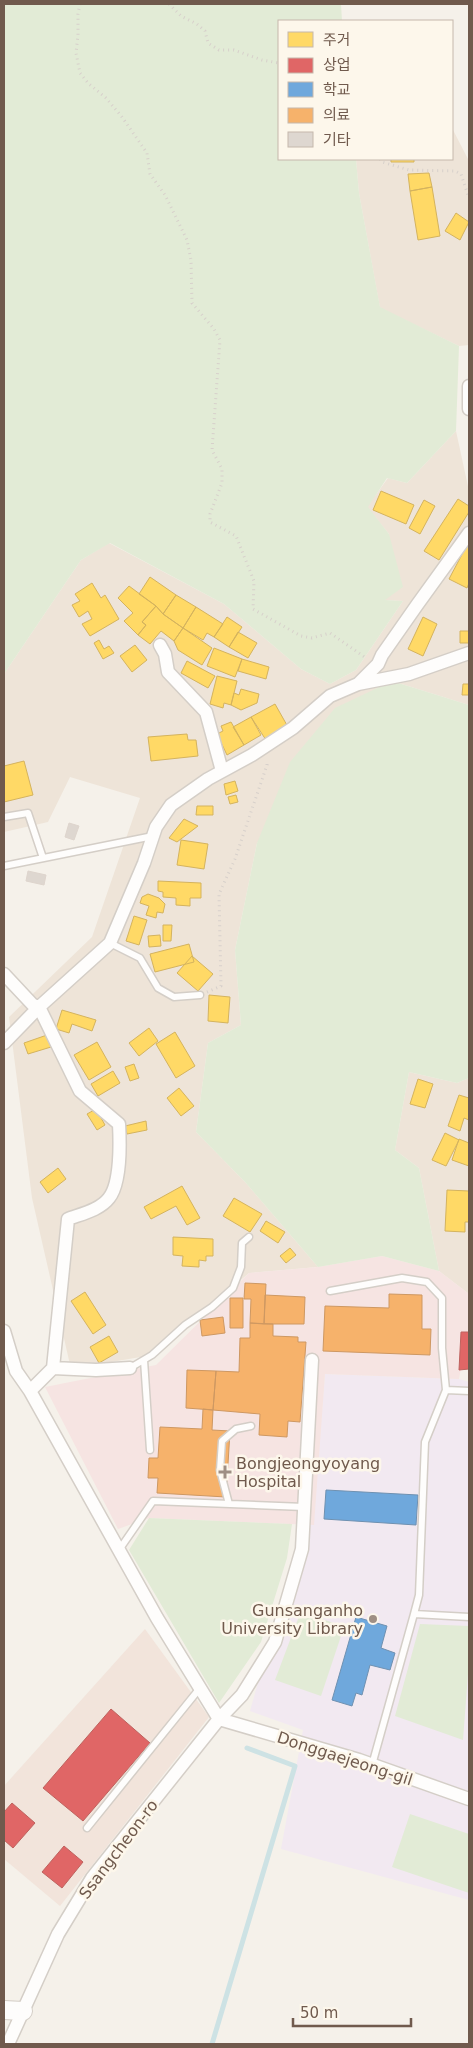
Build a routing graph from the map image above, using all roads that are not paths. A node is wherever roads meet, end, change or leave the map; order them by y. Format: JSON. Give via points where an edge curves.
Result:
{"nodes":[{"id":1,"x":469,"y":386,"type":"edge"},
{"id":2,"x":469,"y":409,"type":"edge"},
{"id":3,"x":469,"y":533,"type":"edge"},
{"id":4,"x":160,"y":645,"type":"dead end"},
{"id":5,"x":469,"y":653,"type":"edge"},
{"id":6,"x":358,"y":684,"type":"junction"},
{"id":7,"x":222,"y":771,"type":"junction"},
{"id":8,"x":4,"y":817,"type":"edge"},
{"id":9,"x":153,"y":836,"type":"junction"},
{"id":10,"x":43,"y":858,"type":"junction"},
{"id":11,"x":4,"y":866,"type":"edge"},
{"id":12,"x":110,"y":943,"type":"junction"},
{"id":13,"x":4,"y":974,"type":"edge"},
{"id":14,"x":200,"y":995,"type":"road end"},
{"id":15,"x":39,"y":1007,"type":"junction"},
{"id":16,"x":4,"y":1043,"type":"edge"},
{"id":17,"x":249,"y":1237,"type":"dead end"},
{"id":18,"x":330,"y":1291,"type":"dead end"},
{"id":19,"x":4,"y":1331,"type":"edge"},
{"id":20,"x":144,"y":1360,"type":"junction"},
{"id":21,"x":312,"y":1360,"type":"dead end"},
{"id":22,"x":53,"y":1368,"type":"junction"},
{"id":23,"x":130,"y":1368,"type":"joint"},
{"id":24,"x":446,"y":1390,"type":"junction"},
{"id":25,"x":30,"y":1391,"type":"junction"},
{"id":26,"x":469,"y":1391,"type":"edge"},
{"id":27,"x":251,"y":1426,"type":"dead end"},
{"id":28,"x":150,"y":1450,"type":"dead end"},
{"id":29,"x":229,"y":1504,"type":"junction"},
{"id":30,"x":304,"y":1506,"type":"junction"},
{"id":31,"x":118,"y":1550,"type":"junction"},
{"id":32,"x":414,"y":1614,"type":"junction"},
{"id":33,"x":469,"y":1616,"type":"edge"},
{"id":34,"x":200,"y":1688,"type":"junction"},
{"id":35,"x":219,"y":1718,"type":"junction"},
{"id":36,"x":372,"y":1764,"type":"junction"},
{"id":37,"x":469,"y":1800,"type":"edge"},
{"id":38,"x":87,"y":1828,"type":"dead end"},
{"id":39,"x":4,"y":2010,"type":"edge"},
{"id":40,"x":23,"y":2011,"type":"junction"},
{"id":41,"x":8,"y":2044,"type":"edge"}],
"edges":[{"from":1,"to":2,"type":"street"},
{"from":3,"to":6,"type":"street","via":[[378,664]]},
{"from":4,"to":7,"type":"street","via":[[166,654],[168,672],[206,712]]},
{"from":5,"to":6,"type":"street","via":[[408,674]]},
{"from":6,"to":7,"type":"street","via":[[330,696],[293,728]]},
{"from":7,"to":9,"type":"street","via":[[172,804]]},
{"from":8,"to":10,"type":"lane","via":[[28,813]]},
{"from":9,"to":10,"type":"lane"},
{"from":9,"to":12,"type":"street"},
{"from":10,"to":11,"type":"lane"},
{"from":12,"to":14,"type":"lane","via":[[140,958],[158,988],[174,997]]},
{"from":12,"to":15,"type":"street"},
{"from":13,"to":15,"type":"street","via":[[33,1005]]},
{"from":15,"to":16,"type":"street"},
{"from":15,"to":22,"type":"street","via":[[80,1091],[119,1124],[120,1141],[115,1185],[110,1198],[94,1209],[68,1219]]},
{"from":17,"to":20,"type":"lane","via":[[242,1243],[241,1267],[233,1288]]},
{"from":18,"to":24,"type":"lane","via":[[402,1278],[427,1282],[442,1298]]},
{"from":19,"to":25,"type":"street","via":[[16,1371]]},
{"from":20,"to":23,"type":"lane"},
{"from":20,"to":28,"type":"lane"},
{"from":21,"to":30,"type":"street","name":"Ssangcheon-ro"},
{"from":22,"to":23,"type":"street"},
{"from":22,"to":25,"type":"street"},
{"from":24,"to":26,"type":"lane"},
{"from":24,"to":32,"type":"lane","via":[[425,1442],[419,1595]]},
{"from":25,"to":31,"type":"street"},
{"from":27,"to":29,"type":"lane","via":[[236,1429],[222,1441],[220,1470]]},
{"from":29,"to":30,"type":"lane"},
{"from":29,"to":31,"type":"lane","via":[[153,1501]]},
{"from":30,"to":35,"type":"street","name":"Ssangcheon-ro","via":[[302,1549],[275,1642],[242,1695]]},
{"from":31,"to":34,"type":"street"},
{"from":32,"to":33,"type":"lane"},
{"from":32,"to":36,"type":"lane"},
{"from":34,"to":35,"type":"street"},
{"from":34,"to":38,"type":"lane"},
{"from":35,"to":36,"type":"street","name":"Donggaejeong-gil"},
{"from":35,"to":40,"type":"street","name":"Ssangcheon-ro","via":[[92,1878],[58,1934]]},
{"from":36,"to":37,"type":"street","name":"Donggaejeong-gil"},
{"from":39,"to":40,"type":"street"},
{"from":40,"to":41,"type":"street","name":"Ssangcheon-ro"}]}
